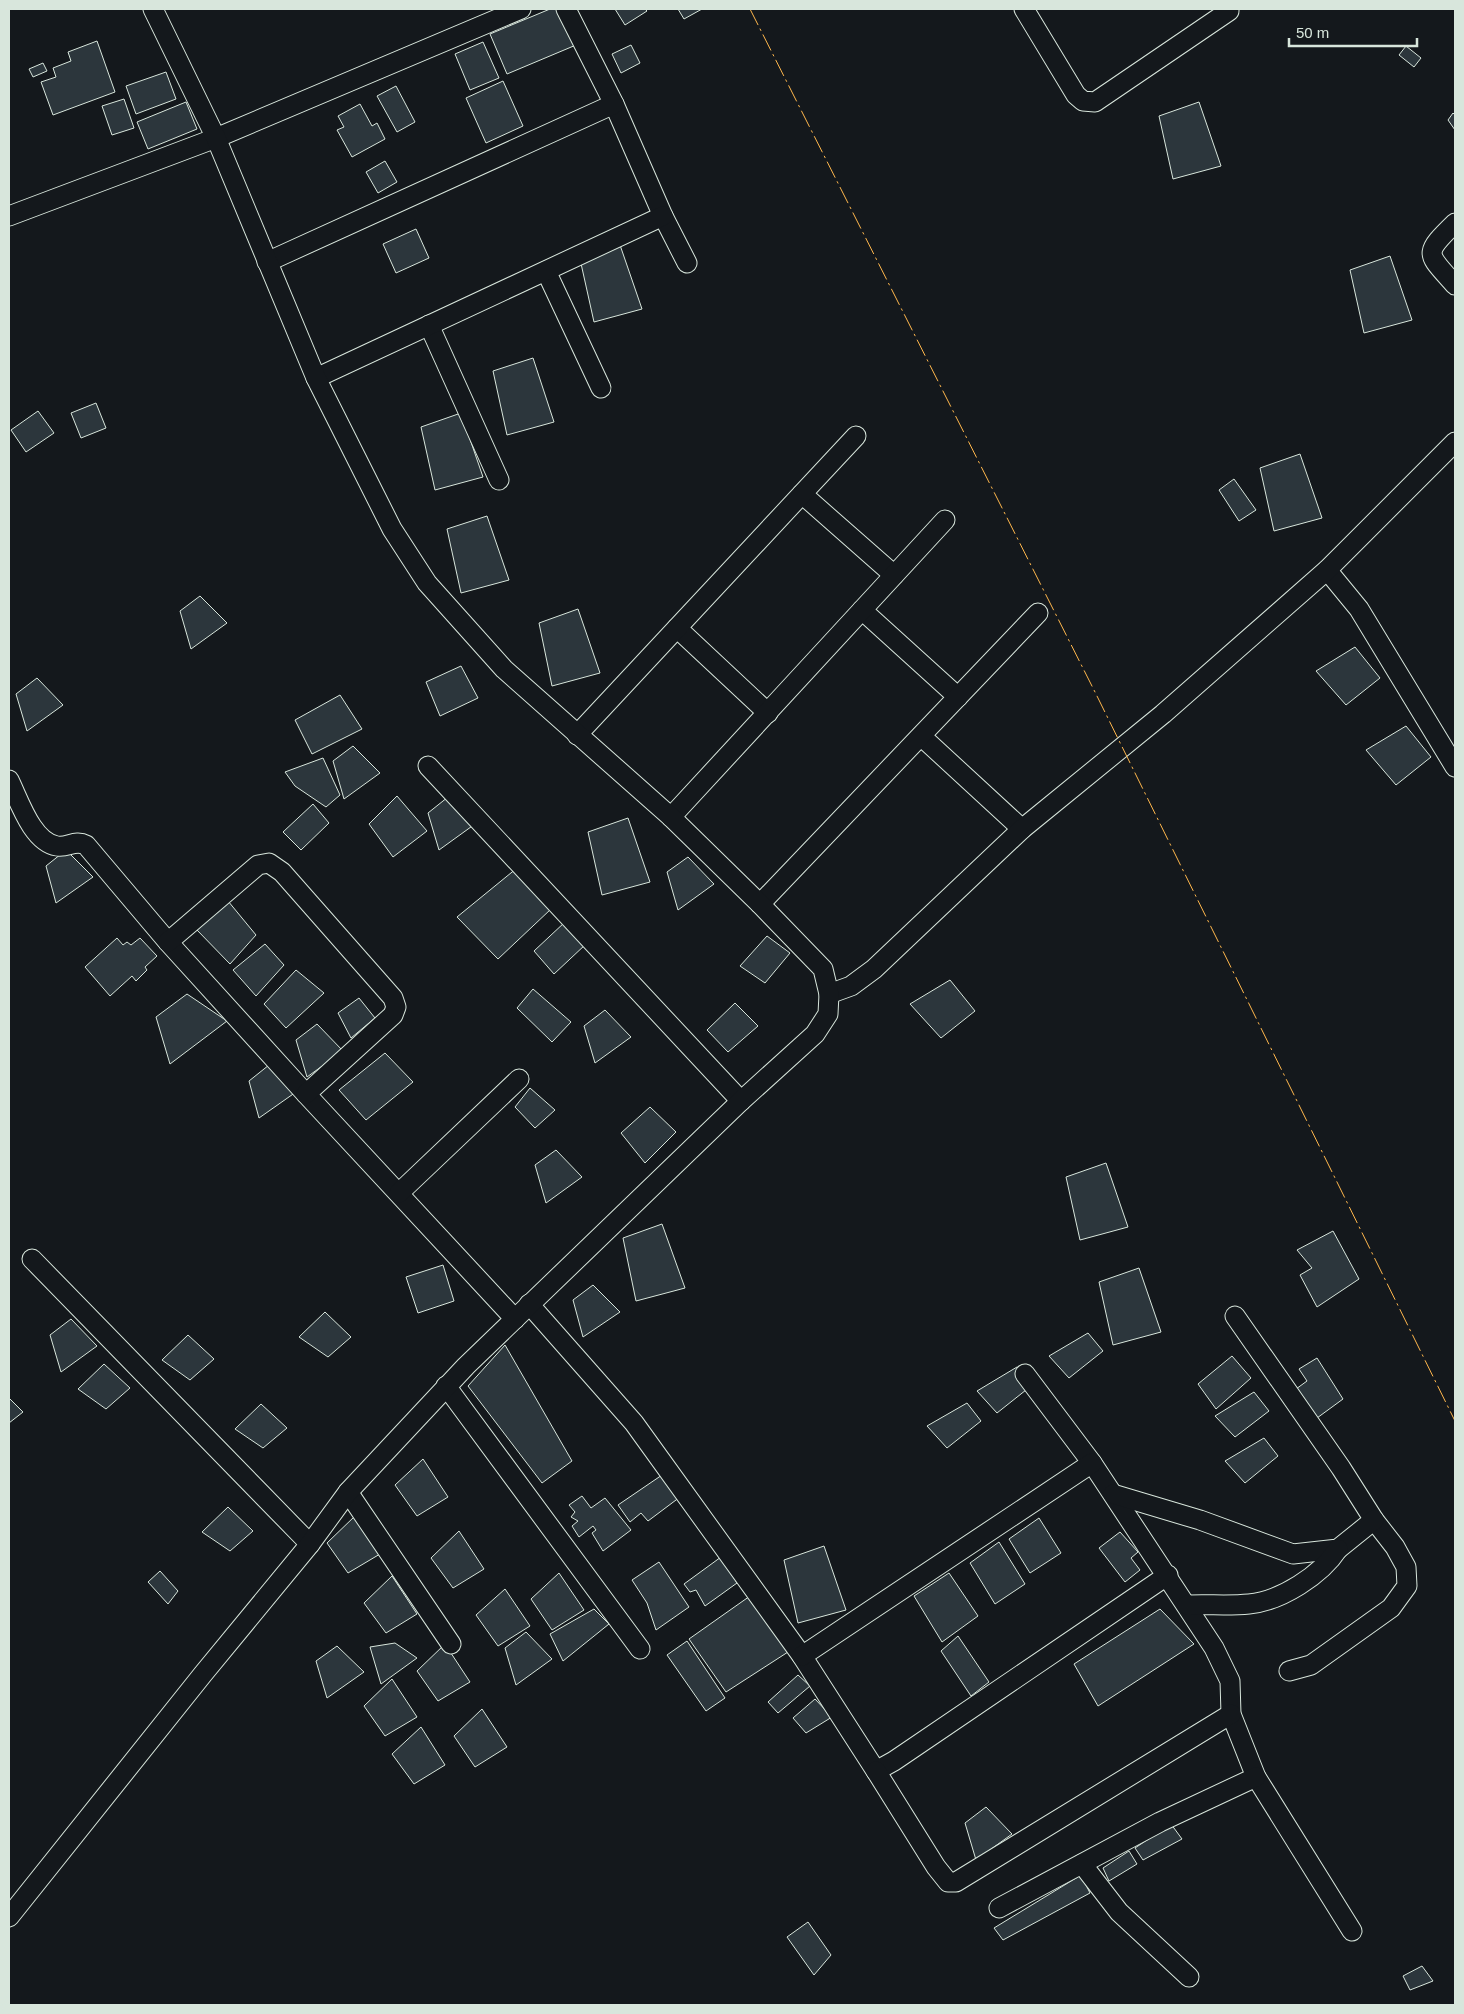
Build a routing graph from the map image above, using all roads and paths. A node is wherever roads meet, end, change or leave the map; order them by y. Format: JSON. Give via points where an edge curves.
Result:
{"nodes":[{"id":1,"x":153,"y":9,"type":"edge"},
{"id":2,"x":520,"y":9,"type":"edge"},
{"id":3,"x":566,"y":9,"type":"edge"},
{"id":4,"x":1024,"y":9,"type":"edge"},
{"id":5,"x":1229,"y":9,"type":"edge"},
{"id":6,"x":614,"y":104,"type":"junction"},
{"id":7,"x":216,"y":138,"type":"junction"},
{"id":8,"x":9,"y":216,"type":"edge"},
{"id":9,"x":663,"y":216,"type":"junction"},
{"id":10,"x":1455,"y":223,"type":"edge"},
{"id":11,"x":267,"y":262,"type":"junction"},
{"id":12,"x":687,"y":263,"type":"dead end"},
{"id":13,"x":546,"y":271,"type":"junction"},
{"id":14,"x":1455,"y":285,"type":"edge"},
{"id":15,"x":429,"y":324,"type":"junction"},
{"id":16,"x":316,"y":378,"type":"junction"},
{"id":17,"x":601,"y":388,"type":"dead end"},
{"id":18,"x":856,"y":436,"type":"dead end"},
{"id":19,"x":1455,"y":442,"type":"edge"},
{"id":20,"x":499,"y":480,"type":"dead end"},
{"id":21,"x":802,"y":494,"type":"junction"},
{"id":22,"x":945,"y":520,"type":"dead end"},
{"id":23,"x":1327,"y":570,"type":"junction"},
{"id":24,"x":894,"y":575,"type":"junction"},
{"id":25,"x":862,"y":610,"type":"junction"},
{"id":26,"x":1038,"y":612,"type":"dead end"},
{"id":27,"x":677,"y":628,"type":"junction"},
{"id":28,"x":958,"y":697,"type":"junction"},
{"id":29,"x":768,"y":712,"type":"junction"},
{"id":30,"x":577,"y":735,"type":"junction"},
{"id":31,"x":921,"y":736,"type":"junction"},
{"id":32,"x":428,"y":766,"type":"dead end"},
{"id":33,"x":1455,"y":767,"type":"edge"},
{"id":34,"x":9,"y":780,"type":"edge"},
{"id":35,"x":671,"y":817,"type":"junction"},
{"id":36,"x":1022,"y":829,"type":"junction"},
{"id":37,"x":760,"y":904,"type":"junction"},
{"id":38,"x":168,"y":942,"type":"junction"},
{"id":39,"x":829,"y":994,"type":"junction"},
{"id":40,"x":519,"y":1079,"type":"dead end"},
{"id":41,"x":306,"y":1094,"type":"junction"},
{"id":42,"x":741,"y":1101,"type":"junction"},
{"id":43,"x":399,"y":1193,"type":"junction"},
{"id":44,"x":32,"y":1259,"type":"dead end"},
{"id":45,"x":530,"y":1304,"type":"junction"},
{"id":46,"x":1234,"y":1316,"type":"dead end"},
{"id":47,"x":515,"y":1319,"type":"junction"},
{"id":48,"x":1025,"y":1374,"type":"dead end"},
{"id":49,"x":446,"y":1386,"type":"junction"},
{"id":50,"x":1092,"y":1463,"type":"junction"},
{"id":51,"x":348,"y":1492,"type":"junction"},
{"id":52,"x":1113,"y":1494,"type":"junction"},
{"id":53,"x":1374,"y":1520,"type":"junction"},
{"id":54,"x":310,"y":1544,"type":"junction"},
{"id":55,"x":1338,"y":1549,"type":"junction"},
{"id":56,"x":1168,"y":1575,"type":"junction"},
{"id":57,"x":1187,"y":1604,"type":"junction"},
{"id":58,"x":451,"y":1644,"type":"dead end"},
{"id":59,"x":640,"y":1648,"type":"dead end"},
{"id":60,"x":802,"y":1656,"type":"junction"},
{"id":61,"x":1289,"y":1671,"type":"dead end"},
{"id":62,"x":1231,"y":1714,"type":"junction"},
{"id":63,"x":876,"y":1771,"type":"junction"},
{"id":64,"x":1256,"y":1777,"type":"junction"},
{"id":65,"x":1082,"y":1864,"type":"junction"},
{"id":66,"x":999,"y":1908,"type":"dead end"},
{"id":67,"x":9,"y":1918,"type":"edge"},
{"id":68,"x":1352,"y":1931,"type":"dead end"},
{"id":69,"x":1189,"y":1977,"type":"dead end"}],
"edges":[{"from":1,"to":7,"type":"street"},
{"from":2,"to":7,"type":"street"},
{"from":3,"to":6,"type":"street"},
{"from":4,"to":5,"type":"street","via":[[1076,95],[1084,101],[1095,102]]},
{"from":6,"to":9,"type":"street"},
{"from":6,"to":11,"type":"street"},
{"from":7,"to":8,"type":"street"},
{"from":7,"to":11,"type":"street"},
{"from":9,"to":12,"type":"street"},
{"from":9,"to":13,"type":"street"},
{"from":10,"to":14,"type":"street","via":[[1431,251],[1433,259]]},
{"from":11,"to":16,"type":"street"},
{"from":13,"to":15,"type":"street"},
{"from":13,"to":17,"type":"street"},
{"from":15,"to":16,"type":"street"},
{"from":15,"to":20,"type":"street"},
{"from":16,"to":30,"type":"street","via":[[392,529],[427,583],[504,668]]},
{"from":18,"to":21,"type":"street"},
{"from":19,"to":23,"type":"street"},
{"from":21,"to":24,"type":"street"},
{"from":21,"to":27,"type":"street"},
{"from":22,"to":24,"type":"street"},
{"from":23,"to":33,"type":"street","via":[[1359,609]]},
{"from":23,"to":36,"type":"street","via":[[1163,714]]},
{"from":24,"to":25,"type":"street"},
{"from":25,"to":28,"type":"street"},
{"from":25,"to":29,"type":"street"},
{"from":26,"to":28,"type":"street"},
{"from":27,"to":29,"type":"street"},
{"from":27,"to":30,"type":"street"},
{"from":28,"to":31,"type":"street"},
{"from":29,"to":35,"type":"street"},
{"from":30,"to":35,"type":"street"},
{"from":31,"to":36,"type":"street"},
{"from":31,"to":37,"type":"street"},
{"from":32,"to":42,"type":"street"},
{"from":34,"to":38,"type":"street","via":[[42,840],[60,847],[80,842],[86,845]]},
{"from":35,"to":37,"type":"street"},
{"from":36,"to":39,"type":"street","via":[[874,969],[851,986]]},
{"from":37,"to":39,"type":"street","via":[[823,969]]},
{"from":38,"to":41,"type":"street"},
{"from":38,"to":41,"type":"street","via":[[258,865],[269,863],[282,872],[393,998],[396,1008],[393,1015]]},
{"from":39,"to":42,"type":"street","via":[[828,1014],[814,1034]]},
{"from":40,"to":43,"type":"street"},
{"from":41,"to":43,"type":"street"},
{"from":42,"to":45,"type":"street"},
{"from":43,"to":47,"type":"street"},
{"from":44,"to":54,"type":"street"},
{"from":45,"to":47,"type":"street"},
{"from":45,"to":60,"type":"street","via":[[634,1423]]},
{"from":46,"to":53,"type":"street"},
{"from":47,"to":49,"type":"street"},
{"from":48,"to":50,"type":"street"},
{"from":49,"to":51,"type":"street"},
{"from":49,"to":59,"type":"street"},
{"from":50,"to":52,"type":"street"},
{"from":50,"to":60,"type":"street"},
{"from":51,"to":54,"type":"street"},
{"from":51,"to":58,"type":"street"},
{"from":52,"to":55,"type":"street","via":[[1200,1520],[1293,1554]]},
{"from":52,"to":56,"type":"street"},
{"from":53,"to":55,"type":"street"},
{"from":53,"to":61,"type":"street","via":[[1406,1567],[1407,1586],[1391,1608],[1374,1621],[1311,1665]]},
{"from":54,"to":67,"type":"street"},
{"from":55,"to":57,"type":"street","via":[[1329,1562],[1290,1592],[1251,1604]]},
{"from":56,"to":57,"type":"street"},
{"from":56,"to":63,"type":"street"},
{"from":57,"to":62,"type":"street","via":[[1230,1681]]},
{"from":60,"to":63,"type":"street"},
{"from":62,"to":63,"type":"street","via":[[956,1882],[948,1882],[936,1867]]},
{"from":62,"to":64,"type":"street"},
{"from":64,"to":65,"type":"street","via":[[1160,1822]]},
{"from":64,"to":68,"type":"street"},
{"from":65,"to":66,"type":"street"},
{"from":65,"to":69,"type":"street","via":[[1119,1912]]}]}
